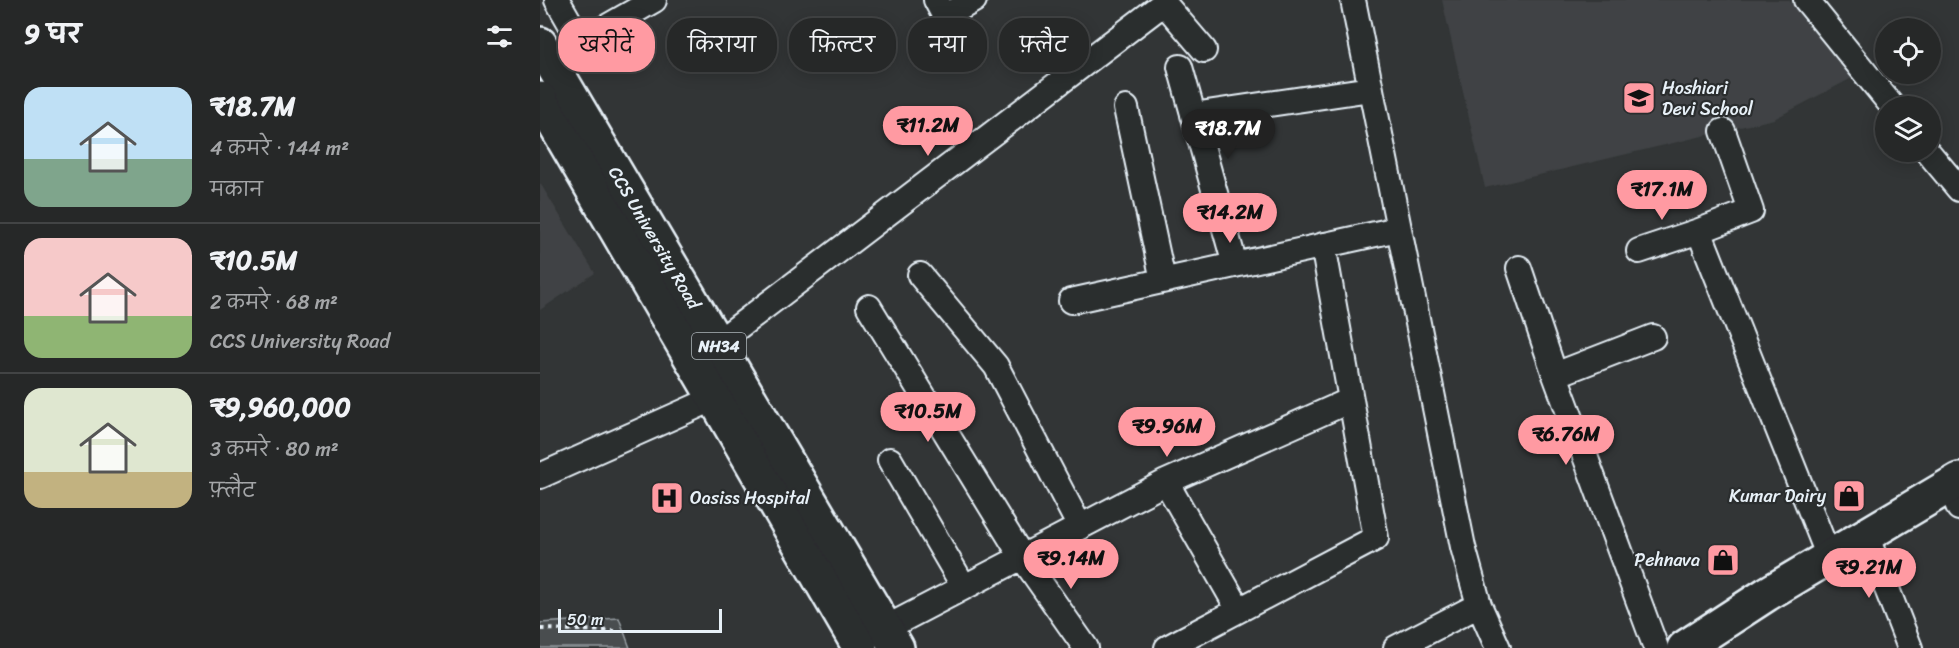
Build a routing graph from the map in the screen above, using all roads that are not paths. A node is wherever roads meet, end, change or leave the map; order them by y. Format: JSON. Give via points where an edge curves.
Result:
{"nodes":[{"id":1,"x":557,"y":0,"type":"edge"},
{"id":2,"x":654,"y":0,"type":"edge"},
{"id":3,"x":936,"y":0,"type":"edge"},
{"id":4,"x":974,"y":0,"type":"edge"},
{"id":5,"x":1353,"y":0,"type":"edge"},
{"id":6,"x":1806,"y":0,"type":"edge"},
{"id":7,"x":567,"y":18,"type":"edge"},
{"id":8,"x":623,"y":18,"type":"edge"},
{"id":9,"x":1204,"y":50,"type":"dead end"},
{"id":10,"x":545,"y":52,"type":"edge"},
{"id":11,"x":1180,"y":67,"type":"dead end"},
{"id":12,"x":1371,"y":89,"type":"junction"},
{"id":13,"x":1884,"y":96,"type":"edge"},
{"id":14,"x":540,"y":99,"type":"edge"},
{"id":15,"x":1126,"y":108,"type":"dead end"},
{"id":16,"x":1194,"y":115,"type":"junction"},
{"id":17,"x":1723,"y":131,"type":"dead end"},
{"id":18,"x":1936,"y":162,"type":"edge"},
{"id":19,"x":1959,"y":189,"type":"edge"},
{"id":20,"x":1398,"y":229,"type":"junction"},
{"id":21,"x":1699,"y":231,"type":"junction"},
{"id":22,"x":1323,"y":245,"type":"junction"},
{"id":23,"x":1638,"y":251,"type":"dead end"},
{"id":24,"x":1235,"y":265,"type":"junction"},
{"id":25,"x":1519,"y":268,"type":"dead end"},
{"id":26,"x":920,"y":275,"type":"dead end"},
{"id":27,"x":1162,"y":280,"type":"junction"},
{"id":28,"x":1071,"y":301,"type":"dead end"},
{"id":29,"x":869,"y":307,"type":"dead end"},
{"id":30,"x":1653,"y":337,"type":"dead end"},
{"id":31,"x":717,"y":343,"type":"junction"},
{"id":32,"x":1555,"y":375,"type":"junction"},
{"id":33,"x":715,"y":398,"type":"junction"},
{"id":34,"x":1351,"y":400,"type":"junction"},
{"id":35,"x":890,"y":460,"type":"dead end"},
{"id":36,"x":540,"y":476,"type":"edge"},
{"id":37,"x":1166,"y":482,"type":"junction"},
{"id":38,"x":1956,"y":491,"type":"edge"},
{"id":39,"x":1080,"y":527,"type":"junction"},
{"id":40,"x":1866,"y":535,"type":"junction"},
{"id":41,"x":1022,"y":557,"type":"junction"},
{"id":42,"x":1829,"y":557,"type":"junction"},
{"id":43,"x":964,"y":587,"type":"junction"},
{"id":44,"x":1479,"y":604,"type":"junction"},
{"id":45,"x":1239,"y":610,"type":"junction"},
{"id":46,"x":892,"y":638,"type":"edge"},
{"id":47,"x":860,"y":648,"type":"edge"},
{"id":48,"x":1086,"y":648,"type":"edge"},
{"id":49,"x":1167,"y":648,"type":"edge"},
{"id":50,"x":1396,"y":648,"type":"edge"},
{"id":51,"x":1498,"y":648,"type":"edge"},
{"id":52,"x":1656,"y":648,"type":"edge"},
{"id":53,"x":1684,"y":648,"type":"edge"},
{"id":54,"x":1910,"y":648,"type":"edge"}],
"edges":[{"from":1,"to":7,"type":"street"},
{"from":2,"to":8,"type":"street"},
{"from":3,"to":4,"type":"street","via":[[945,17]]},
{"from":5,"to":12,"type":"street"},
{"from":6,"to":13,"type":"street"},
{"from":9,"to":31,"type":"street","via":[[1164,3]]},
{"from":10,"to":31,"type":"main road","name":"CCS University Road","number":"NH34"},
{"from":11,"to":16,"type":"street"},
{"from":12,"to":16,"type":"street"},
{"from":12,"to":20,"type":"street"},
{"from":14,"to":33,"type":"main road","name":"CCS University Road","number":"NH34"},
{"from":15,"to":27,"type":"street"},
{"from":16,"to":24,"type":"street"},
{"from":17,"to":21,"type":"street","via":[[1751,211]]},
{"from":18,"to":19,"type":"street"},
{"from":20,"to":22,"type":"street"},
{"from":20,"to":44,"type":"street","via":[[1463,547]]},
{"from":21,"to":23,"type":"street"},
{"from":21,"to":42,"type":"street"},
{"from":22,"to":24,"type":"street"},
{"from":22,"to":34,"type":"street"},
{"from":24,"to":27,"type":"street"},
{"from":25,"to":32,"type":"street"},
{"from":26,"to":39,"type":"street","via":[[996,366]]},
{"from":27,"to":28,"type":"street"},
{"from":29,"to":41,"type":"street"},
{"from":30,"to":32,"type":"street"},
{"from":31,"to":46,"type":"main road","name":"CCS University Road","number":"NH34"},
{"from":32,"to":52,"type":"street"},
{"from":33,"to":36,"type":"street"},
{"from":33,"to":47,"type":"main road","name":"CCS University Road","number":"NH34"},
{"from":34,"to":37,"type":"street"},
{"from":34,"to":45,"type":"street","via":[[1377,538]]},
{"from":35,"to":43,"type":"street"},
{"from":37,"to":39,"type":"street"},
{"from":37,"to":45,"type":"street"},
{"from":38,"to":40,"type":"main road"},
{"from":39,"to":41,"type":"street"},
{"from":40,"to":42,"type":"main road"},
{"from":40,"to":54,"type":"street"},
{"from":41,"to":43,"type":"street"},
{"from":41,"to":48,"type":"street"},
{"from":42,"to":53,"type":"main road"},
{"from":43,"to":46,"type":"street"},
{"from":44,"to":50,"type":"street"},
{"from":44,"to":51,"type":"street"},
{"from":45,"to":49,"type":"street"}]}
